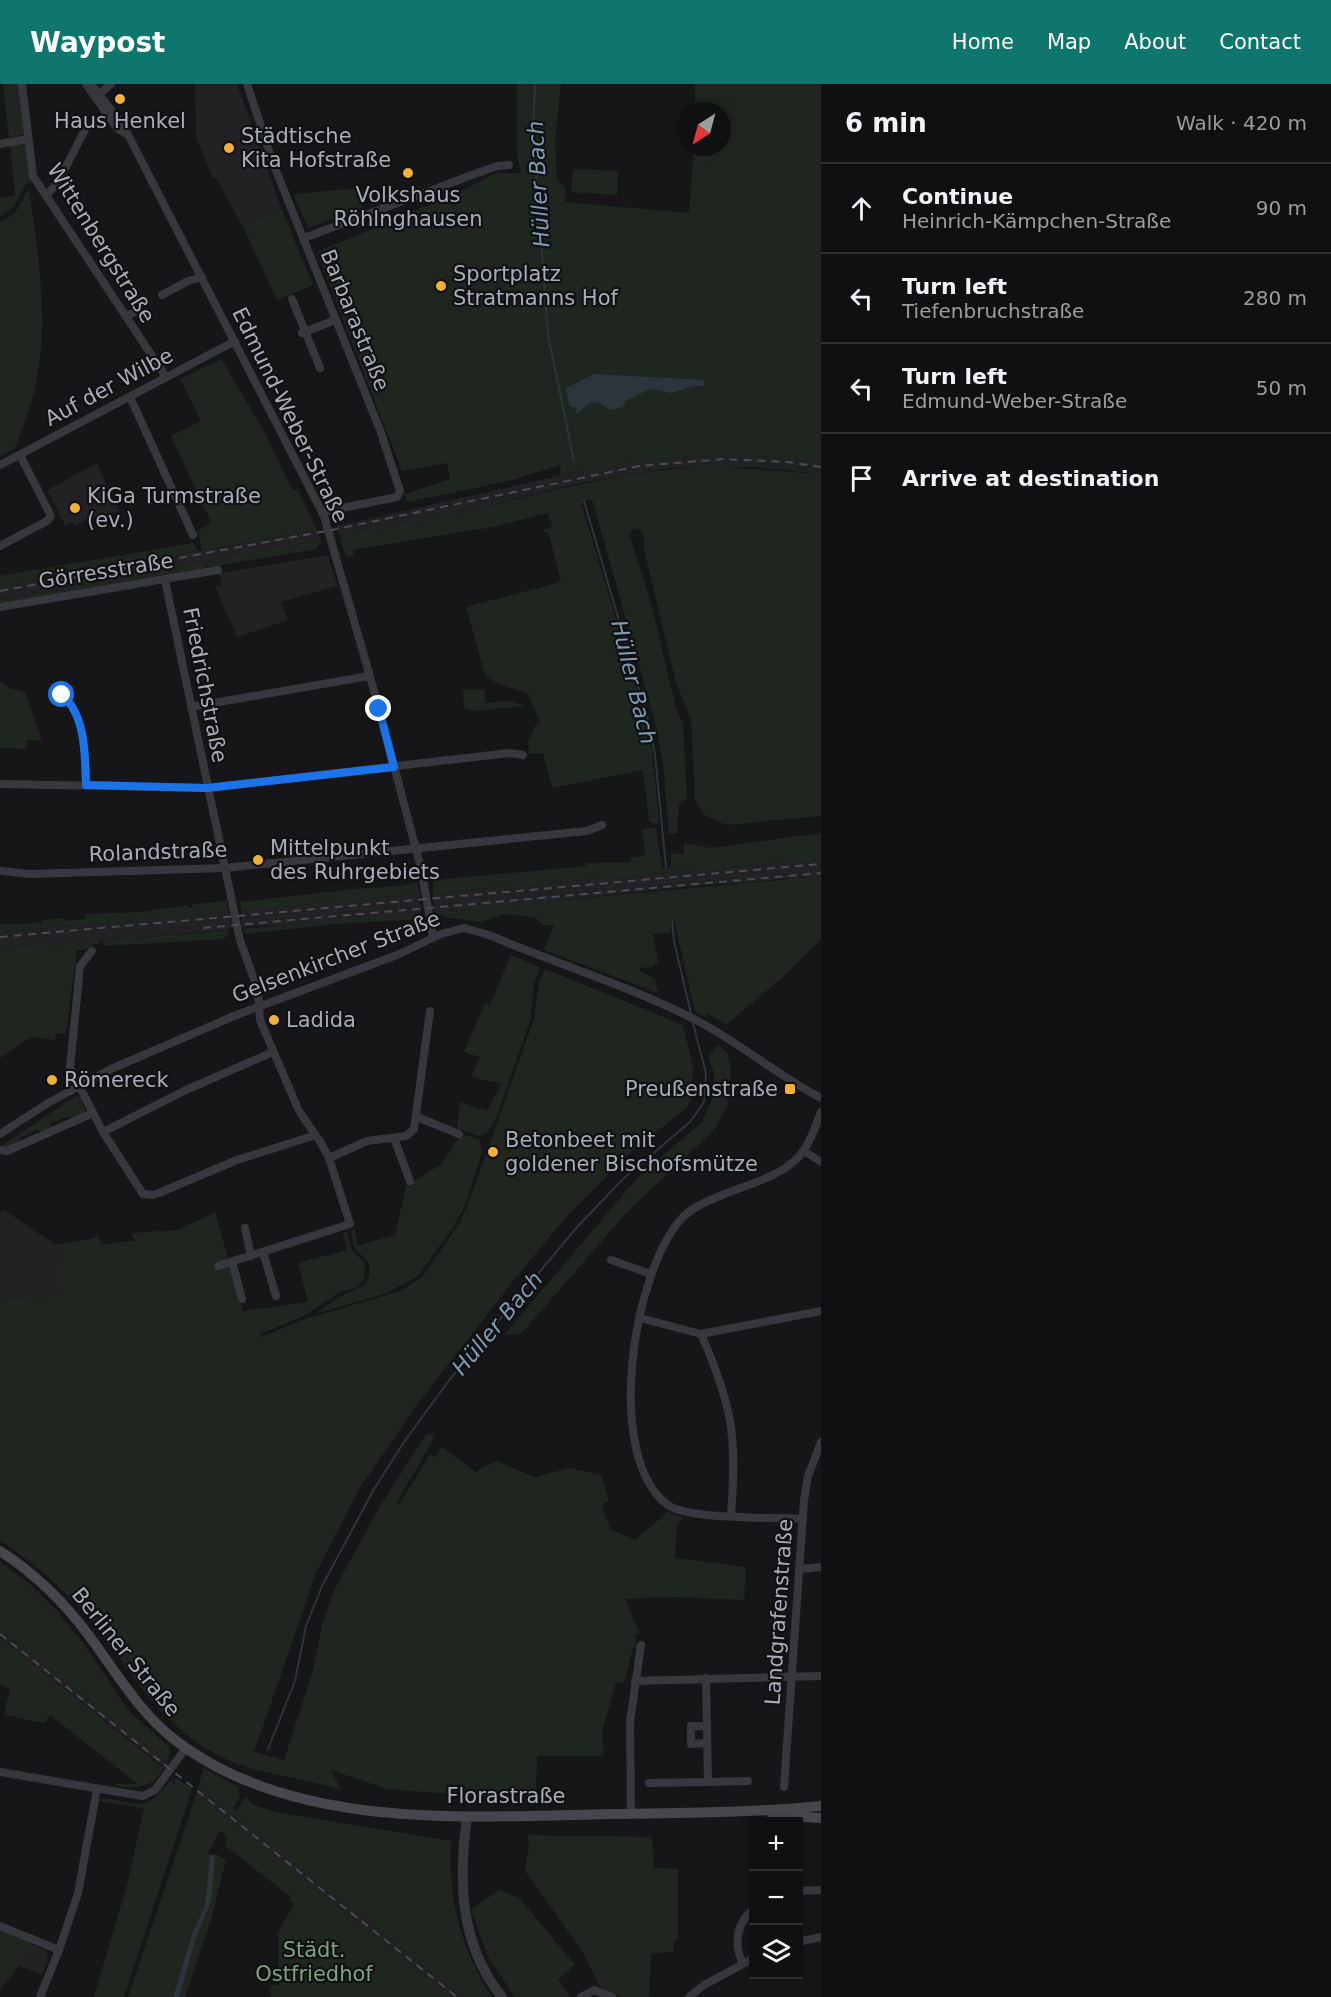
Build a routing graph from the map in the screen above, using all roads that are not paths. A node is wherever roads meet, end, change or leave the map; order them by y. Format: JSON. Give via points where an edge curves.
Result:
{"nodes":[{"id":1,"x":22,"y":84,"type":"edge"},
{"id":2,"x":111,"y":84,"type":"edge"},
{"id":3,"x":247,"y":84,"type":"edge"},
{"id":4,"x":91,"y":85,"type":"edge"},
{"id":5,"x":97,"y":96,"type":"junction"},
{"id":6,"x":87,"y":126,"type":"dead end"},
{"id":7,"x":28,"y":139,"type":"junction"},
{"id":8,"x":0,"y":144,"type":"edge"},
{"id":9,"x":509,"y":165,"type":"dead end"},
{"id":10,"x":46,"y":196,"type":"junction"},
{"id":11,"x":304,"y":238,"type":"junction"},
{"id":12,"x":202,"y":277,"type":"junction"},
{"id":13,"x":162,"y":296,"type":"dead end"},
{"id":14,"x":292,"y":299,"type":"dead end"},
{"id":15,"x":140,"y":309,"type":"dead end"},
{"id":16,"x":126,"y":317,"type":"junction"},
{"id":17,"x":335,"y":320,"type":"junction"},
{"id":18,"x":303,"y":333,"type":"junction"},
{"id":19,"x":235,"y":341,"type":"junction"},
{"id":20,"x":320,"y":368,"type":"dead end"},
{"id":21,"x":166,"y":377,"type":"junction"},
{"id":22,"x":130,"y":397,"type":"junction"},
{"id":23,"x":20,"y":455,"type":"junction"},
{"id":24,"x":0,"y":465,"type":"edge"},
{"id":25,"x":321,"y":512,"type":"junction"},
{"id":26,"x":193,"y":535,"type":"dead end"},
{"id":27,"x":0,"y":546,"type":"edge"},
{"id":28,"x":219,"y":570,"type":"dead end"},
{"id":29,"x":165,"y":580,"type":"junction"},
{"id":30,"x":0,"y":607,"type":"edge"},
{"id":31,"x":369,"y":676,"type":"junction"},
{"id":32,"x":62,"y":695,"type":"dead end"},
{"id":33,"x":190,"y":707,"type":"junction"},
{"id":34,"x":523,"y":755,"type":"dead end"},
{"id":35,"x":394,"y":767,"type":"junction"},
{"id":36,"x":0,"y":784,"type":"edge"},
{"id":37,"x":86,"y":785,"type":"junction"},
{"id":38,"x":207,"y":788,"type":"junction"},
{"id":39,"x":602,"y":825,"type":"dead end"},
{"id":40,"x":416,"y":849,"type":"junction"},
{"id":41,"x":225,"y":868,"type":"junction"},
{"id":42,"x":0,"y":871,"type":"edge"},
{"id":43,"x":433,"y":937,"type":"junction"},
{"id":44,"x":92,"y":951,"type":"dead end"},
{"id":45,"x":258,"y":1007,"type":"junction"},
{"id":46,"x":430,"y":1011,"type":"dead end"},
{"id":47,"x":273,"y":1052,"type":"junction"},
{"id":48,"x":79,"y":1085,"type":"junction"},
{"id":49,"x":821,"y":1098,"type":"edge"},
{"id":50,"x":821,"y":1112,"type":"edge"},
{"id":51,"x":93,"y":1113,"type":"junction"},
{"id":52,"x":417,"y":1117,"type":"junction"},
{"id":53,"x":103,"y":1132,"type":"junction"},
{"id":54,"x":0,"y":1134,"type":"edge"},
{"id":55,"x":459,"y":1134,"type":"dead end"},
{"id":56,"x":316,"y":1135,"type":"junction"},
{"id":57,"x":394,"y":1138,"type":"junction"},
{"id":58,"x":0,"y":1150,"type":"edge"},
{"id":59,"x":804,"y":1151,"type":"junction"},
{"id":60,"x":329,"y":1158,"type":"junction"},
{"id":61,"x":821,"y":1162,"type":"edge"},
{"id":62,"x":410,"y":1180,"type":"dead end"},
{"id":63,"x":245,"y":1228,"type":"dead end"},
{"id":64,"x":263,"y":1252,"type":"junction"},
{"id":65,"x":251,"y":1256,"type":"junction"},
{"id":66,"x":611,"y":1260,"type":"dead end"},
{"id":67,"x":232,"y":1262,"type":"junction"},
{"id":68,"x":218,"y":1266,"type":"dead end"},
{"id":69,"x":651,"y":1274,"type":"junction"},
{"id":70,"x":276,"y":1296,"type":"dead end"},
{"id":71,"x":242,"y":1299,"type":"dead end"},
{"id":72,"x":821,"y":1311,"type":"edge"},
{"id":73,"x":640,"y":1318,"type":"junction"},
{"id":74,"x":701,"y":1334,"type":"junction"},
{"id":75,"x":821,"y":1442,"type":"edge"},
{"id":76,"x":731,"y":1515,"type":"junction"},
{"id":77,"x":802,"y":1518,"type":"junction"},
{"id":78,"x":0,"y":1551,"type":"edge"},
{"id":79,"x":821,"y":1567,"type":"edge"},
{"id":80,"x":800,"y":1569,"type":"junction"},
{"id":81,"x":641,"y":1645,"type":"dead end"},
{"id":82,"x":821,"y":1676,"type":"edge"},
{"id":83,"x":793,"y":1677,"type":"junction"},
{"id":84,"x":706,"y":1678,"type":"junction"},
{"id":85,"x":635,"y":1681,"type":"junction"},
{"id":86,"x":707,"y":1726,"type":"junction"},
{"id":87,"x":707,"y":1743,"type":"junction"},
{"id":88,"x":186,"y":1748,"type":"junction"},
{"id":89,"x":0,"y":1772,"type":"edge"},
{"id":90,"x":748,"y":1781,"type":"dead end"},
{"id":91,"x":708,"y":1782,"type":"junction"},
{"id":92,"x":649,"y":1783,"type":"dead end"},
{"id":93,"x":261,"y":1785,"type":"joint"},
{"id":94,"x":784,"y":1787,"type":"dead end"},
{"id":95,"x":97,"y":1789,"type":"junction"},
{"id":96,"x":821,"y":1806,"type":"edge"},
{"id":97,"x":754,"y":1813,"type":"junction"},
{"id":98,"x":631,"y":1814,"type":"junction"},
{"id":99,"x":467,"y":1817,"type":"junction"},
{"id":100,"x":821,"y":1818,"type":"edge"},
{"id":101,"x":821,"y":1890,"type":"edge"},
{"id":102,"x":803,"y":1892,"type":"edge"},
{"id":103,"x":749,"y":1913,"type":"edge"},
{"id":104,"x":0,"y":1926,"type":"edge"},
{"id":105,"x":821,"y":1937,"type":"edge"},
{"id":106,"x":803,"y":1941,"type":"edge"},
{"id":107,"x":59,"y":1950,"type":"junction"},
{"id":108,"x":749,"y":1959,"type":"edge"},
{"id":109,"x":742,"y":1962,"type":"junction"},
{"id":110,"x":40,"y":1997,"type":"edge"},
{"id":111,"x":501,"y":1997,"type":"edge"},
{"id":112,"x":581,"y":1997,"type":"edge"},
{"id":113,"x":612,"y":1997,"type":"edge"},
{"id":114,"x":688,"y":1997,"type":"edge"}],
"edges":[{"from":1,"to":7,"type":"street","name":"Wittenbergstraße"},
{"from":2,"to":5,"type":"street"},
{"from":3,"to":11,"type":"street","name":"Barbarastraße","via":[[273,163]]},
{"from":4,"to":5,"type":"street","name":"Edmund-Weber-Straße"},
{"from":5,"to":12,"type":"street","name":"Edmund-Weber-Straße","via":[[123,125]]},
{"from":6,"to":10,"type":"street","via":[[58,182]]},
{"from":7,"to":8,"type":"street"},
{"from":7,"to":10,"type":"street","name":"Wittenbergstraße","via":[[33,176]]},
{"from":9,"to":11,"type":"street","via":[[463,178]]},
{"from":10,"to":16,"type":"street","name":"Wittenbergstraße"},
{"from":11,"to":17,"type":"street","name":"Barbarastraße"},
{"from":12,"to":13,"type":"street"},
{"from":12,"to":19,"type":"street","name":"Edmund-Weber-Straße"},
{"from":14,"to":18,"type":"street"},
{"from":15,"to":16,"type":"street"},
{"from":16,"to":21,"type":"street","name":"Wittenbergstraße"},
{"from":17,"to":18,"type":"street"},
{"from":17,"to":25,"type":"street","name":"Barbarastraße","via":[[400,491],[397,497]]},
{"from":18,"to":20,"type":"street"},
{"from":19,"to":21,"type":"street","name":"Auf der Wilbe"},
{"from":19,"to":25,"type":"street","name":"Edmund-Weber-Straße"},
{"from":21,"to":22,"type":"street","name":"Auf der Wilbe"},
{"from":22,"to":23,"type":"street","name":"Auf der Wilbe"},
{"from":22,"to":26,"type":"street"},
{"from":23,"to":24,"type":"street","name":"Auf der Wilbe"},
{"from":23,"to":27,"type":"street","via":[[51,516]]},
{"from":25,"to":31,"type":"street","name":"Edmund-Weber-Straße"},
{"from":28,"to":29,"type":"street","name":"Görresstraße"},
{"from":29,"to":30,"type":"street","name":"Görresstraße"},
{"from":29,"to":33,"type":"street","name":"Friedrichstraße"},
{"from":31,"to":33,"type":"street"},
{"from":31,"to":35,"type":"street","name":"Edmund-Weber-Straße"},
{"from":32,"to":37,"type":"street","via":[[71,704],[82,738]]},
{"from":33,"to":38,"type":"street","name":"Friedrichstraße"},
{"from":34,"to":35,"type":"street","via":[[509,753]]},
{"from":35,"to":38,"type":"street"},
{"from":35,"to":40,"type":"street","name":"Edmund-Weber-Straße"},
{"from":36,"to":37,"type":"street"},
{"from":37,"to":38,"type":"street"},
{"from":38,"to":41,"type":"street","name":"Friedrichstraße"},
{"from":39,"to":40,"type":"street","name":"Rolandstraße","via":[[587,831]]},
{"from":40,"to":41,"type":"street","name":"Rolandstraße"},
{"from":40,"to":43,"type":"street","name":"Edmund-Weber-Straße"},
{"from":41,"to":42,"type":"street","name":"Rolandstraße","via":[[31,874]]},
{"from":41,"to":45,"type":"street","name":"Friedrichstraße","via":[[240,940],[258,992]]},
{"from":43,"to":45,"type":"street","name":"Gelsenkircher Straße","via":[[397,955]]},
{"from":43,"to":49,"type":"street","name":"Gelsenkircher Straße","via":[[457,929],[479,931],[676,1011],[727,1038]]},
{"from":44,"to":48,"type":"street","via":[[80,966],[69,1059],[71,1073]]},
{"from":45,"to":47,"type":"street","name":"Friedrichstraße"},
{"from":45,"to":48,"type":"street","name":"Gelsenkircher Straße"},
{"from":46,"to":52,"type":"street"},
{"from":47,"to":53,"type":"street"},
{"from":47,"to":56,"type":"street","name":"Friedrichstraße","via":[[299,1111]]},
{"from":48,"to":51,"type":"street"},
{"from":48,"to":54,"type":"street","name":"Gelsenkircher Straße"},
{"from":50,"to":59,"type":"street"},
{"from":51,"to":53,"type":"street"},
{"from":51,"to":58,"type":"street","via":[[7,1151]]},
{"from":52,"to":55,"type":"street"},
{"from":52,"to":57,"type":"street","via":[[411,1133]]},
{"from":53,"to":56,"type":"street","via":[[138,1189],[148,1196],[237,1160]]},
{"from":56,"to":60,"type":"street","name":"Friedrichstraße"},
{"from":57,"to":60,"type":"street","via":[[367,1141]]},
{"from":57,"to":62,"type":"street"},
{"from":59,"to":61,"type":"street"},
{"from":59,"to":69,"type":"street","via":[[777,1172],[690,1211],[671,1234]]},
{"from":60,"to":64,"type":"street","name":"Friedrichstraße","via":[[350,1224]]},
{"from":63,"to":65,"type":"street"},
{"from":64,"to":65,"type":"street"},
{"from":64,"to":70,"type":"street"},
{"from":65,"to":67,"type":"street"},
{"from":66,"to":69,"type":"street"},
{"from":67,"to":68,"type":"street"},
{"from":67,"to":71,"type":"street"},
{"from":69,"to":73,"type":"street"},
{"from":72,"to":74,"type":"street"},
{"from":73,"to":74,"type":"street"},
{"from":73,"to":76,"type":"street","via":[[630,1391],[635,1433],[647,1478],[659,1497],[675,1509],[688,1514]]},
{"from":74,"to":76,"type":"street","via":[[722,1382],[734,1432]]},
{"from":75,"to":77,"type":"street","name":"Landgrafenstraße","via":[[808,1476]]},
{"from":76,"to":77,"type":"street"},
{"from":77,"to":80,"type":"street","name":"Landgrafenstraße"},
{"from":78,"to":88,"type":"main road","name":"Berliner Straße","via":[[50,1590],[72,1613],[146,1713]]},
{"from":79,"to":80,"type":"street"},
{"from":80,"to":83,"type":"street","name":"Landgrafenstraße"},
{"from":81,"to":85,"type":"street"},
{"from":82,"to":83,"type":"street"},
{"from":83,"to":84,"type":"street"},
{"from":83,"to":94,"type":"street","name":"Landgrafenstraße"},
{"from":84,"to":85,"type":"street"},
{"from":84,"to":86,"type":"street"},
{"from":85,"to":98,"type":"street","via":[[630,1722]]},
{"from":86,"to":87,"type":"street"},
{"from":86,"to":87,"type":"street","via":[[691,1726],[691,1743]]},
{"from":87,"to":91,"type":"street"},
{"from":88,"to":93,"type":"main road","name":"Berliner Straße","via":[[215,1766]]},
{"from":88,"to":95,"type":"street","via":[[148,1794],[138,1797]]},
{"from":89,"to":95,"type":"street"},
{"from":90,"to":91,"type":"street"},
{"from":91,"to":92,"type":"street"},
{"from":93,"to":99,"type":"main road","name":"Florastraße","via":[[366,1810]]},
{"from":95,"to":107,"type":"street","via":[[78,1893]]},
{"from":96,"to":97,"type":"main road","name":"Florastraße"},
{"from":97,"to":98,"type":"main road","name":"Florastraße"},
{"from":97,"to":100,"type":"main road","name":"Florastraße"},
{"from":98,"to":99,"type":"main road","name":"Florastraße"},
{"from":99,"to":111,"type":"street","via":[[462,1898],[466,1924],[483,1971]]},
{"from":101,"to":102,"type":"street"},
{"from":103,"to":109,"type":"street","via":[[737,1935]]},
{"from":104,"to":107,"type":"street"},
{"from":105,"to":106,"type":"street"},
{"from":107,"to":110,"type":"street"},
{"from":108,"to":109,"type":"street"},
{"from":109,"to":114,"type":"street"},
{"from":112,"to":113,"type":"street","via":[[594,1990]]}]}
